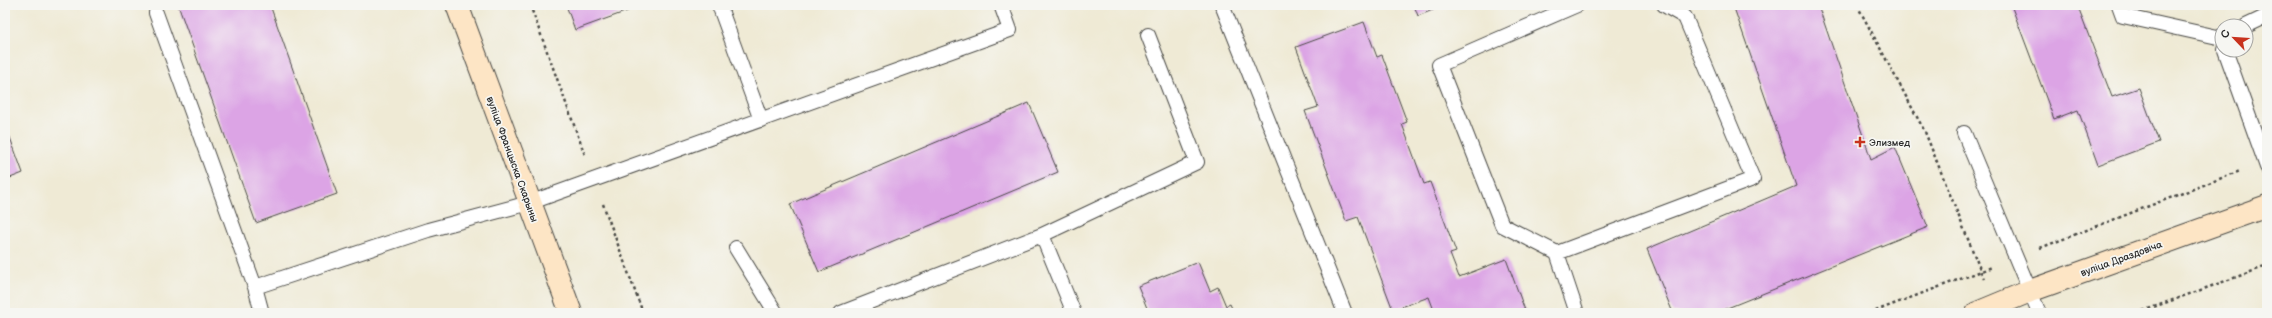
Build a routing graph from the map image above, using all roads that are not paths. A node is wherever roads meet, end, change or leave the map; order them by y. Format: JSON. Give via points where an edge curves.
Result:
{"nodes":[{"id":1,"x":457,"y":5,"type":"edge"},
{"id":2,"x":719,"y":5,"type":"edge"},
{"id":3,"x":1001,"y":5,"type":"edge"},
{"id":4,"x":1222,"y":5,"type":"edge"},
{"id":5,"x":1576,"y":5,"type":"edge"},
{"id":6,"x":1664,"y":5,"type":"edge"},
{"id":7,"x":2119,"y":5,"type":"edge"},
{"id":8,"x":156,"y":14,"type":"dead end"},
{"id":9,"x":2267,"y":16,"type":"edge"},
{"id":10,"x":2254,"y":22,"type":"edge"},
{"id":11,"x":1148,"y":35,"type":"dead end"},
{"id":12,"x":2214,"y":40,"type":"edge"},
{"id":13,"x":2229,"y":58,"type":"edge"},
{"id":14,"x":761,"y":120,"type":"junction"},
{"id":15,"x":1964,"y":133,"type":"dead end"},
{"id":16,"x":2266,"y":164,"type":"edge"},
{"id":17,"x":529,"y":203,"type":"junction"},
{"id":18,"x":2267,"y":206,"type":"edge"},
{"id":19,"x":1042,"y":235,"type":"junction"},
{"id":20,"x":736,"y":248,"type":"dead end"},
{"id":21,"x":1557,"y":253,"type":"junction"},
{"id":22,"x":255,"y":287,"type":"junction"},
{"id":23,"x":2030,"y":291,"type":"junction"},
{"id":24,"x":1986,"y":309,"type":"edge"},
{"id":25,"x":262,"y":313,"type":"edge"},
{"id":26,"x":571,"y":313,"type":"edge"},
{"id":27,"x":776,"y":313,"type":"edge"},
{"id":28,"x":841,"y":313,"type":"edge"},
{"id":29,"x":1074,"y":313,"type":"edge"},
{"id":30,"x":1345,"y":313,"type":"edge"},
{"id":31,"x":1577,"y":313,"type":"edge"},
{"id":32,"x":2039,"y":313,"type":"edge"}],
"edges":[{"from":1,"to":17,"type":"street","name":"вуліца Францыска Скарыны"},
{"from":2,"to":14,"type":"lane"},
{"from":3,"to":14,"type":"lane","via":[[1010,30]]},
{"from":4,"to":30,"type":"lane"},
{"from":5,"to":21,"type":"lane","via":[[1439,65],[1502,225]]},
{"from":6,"to":21,"type":"lane","via":[[1685,16],[1753,179]]},
{"from":7,"to":12,"type":"lane","via":[[2123,16]]},
{"from":8,"to":22,"type":"lane"},
{"from":9,"to":10,"type":"lane"},
{"from":11,"to":19,"type":"lane","via":[[1197,162]]},
{"from":13,"to":16,"type":"lane"},
{"from":14,"to":17,"type":"lane"},
{"from":15,"to":23,"type":"lane"},
{"from":17,"to":22,"type":"lane","via":[[428,230]]},
{"from":17,"to":26,"type":"street","name":"вуліца Францыска Скарыны"},
{"from":18,"to":23,"type":"street","name":"вуліца Драздовіча"},
{"from":19,"to":28,"type":"lane"},
{"from":19,"to":29,"type":"lane"},
{"from":20,"to":27,"type":"lane"},
{"from":21,"to":31,"type":"lane"},
{"from":22,"to":25,"type":"lane"},
{"from":23,"to":24,"type":"street","name":"вуліца Драздовіча"},
{"from":23,"to":32,"type":"lane"}]}
